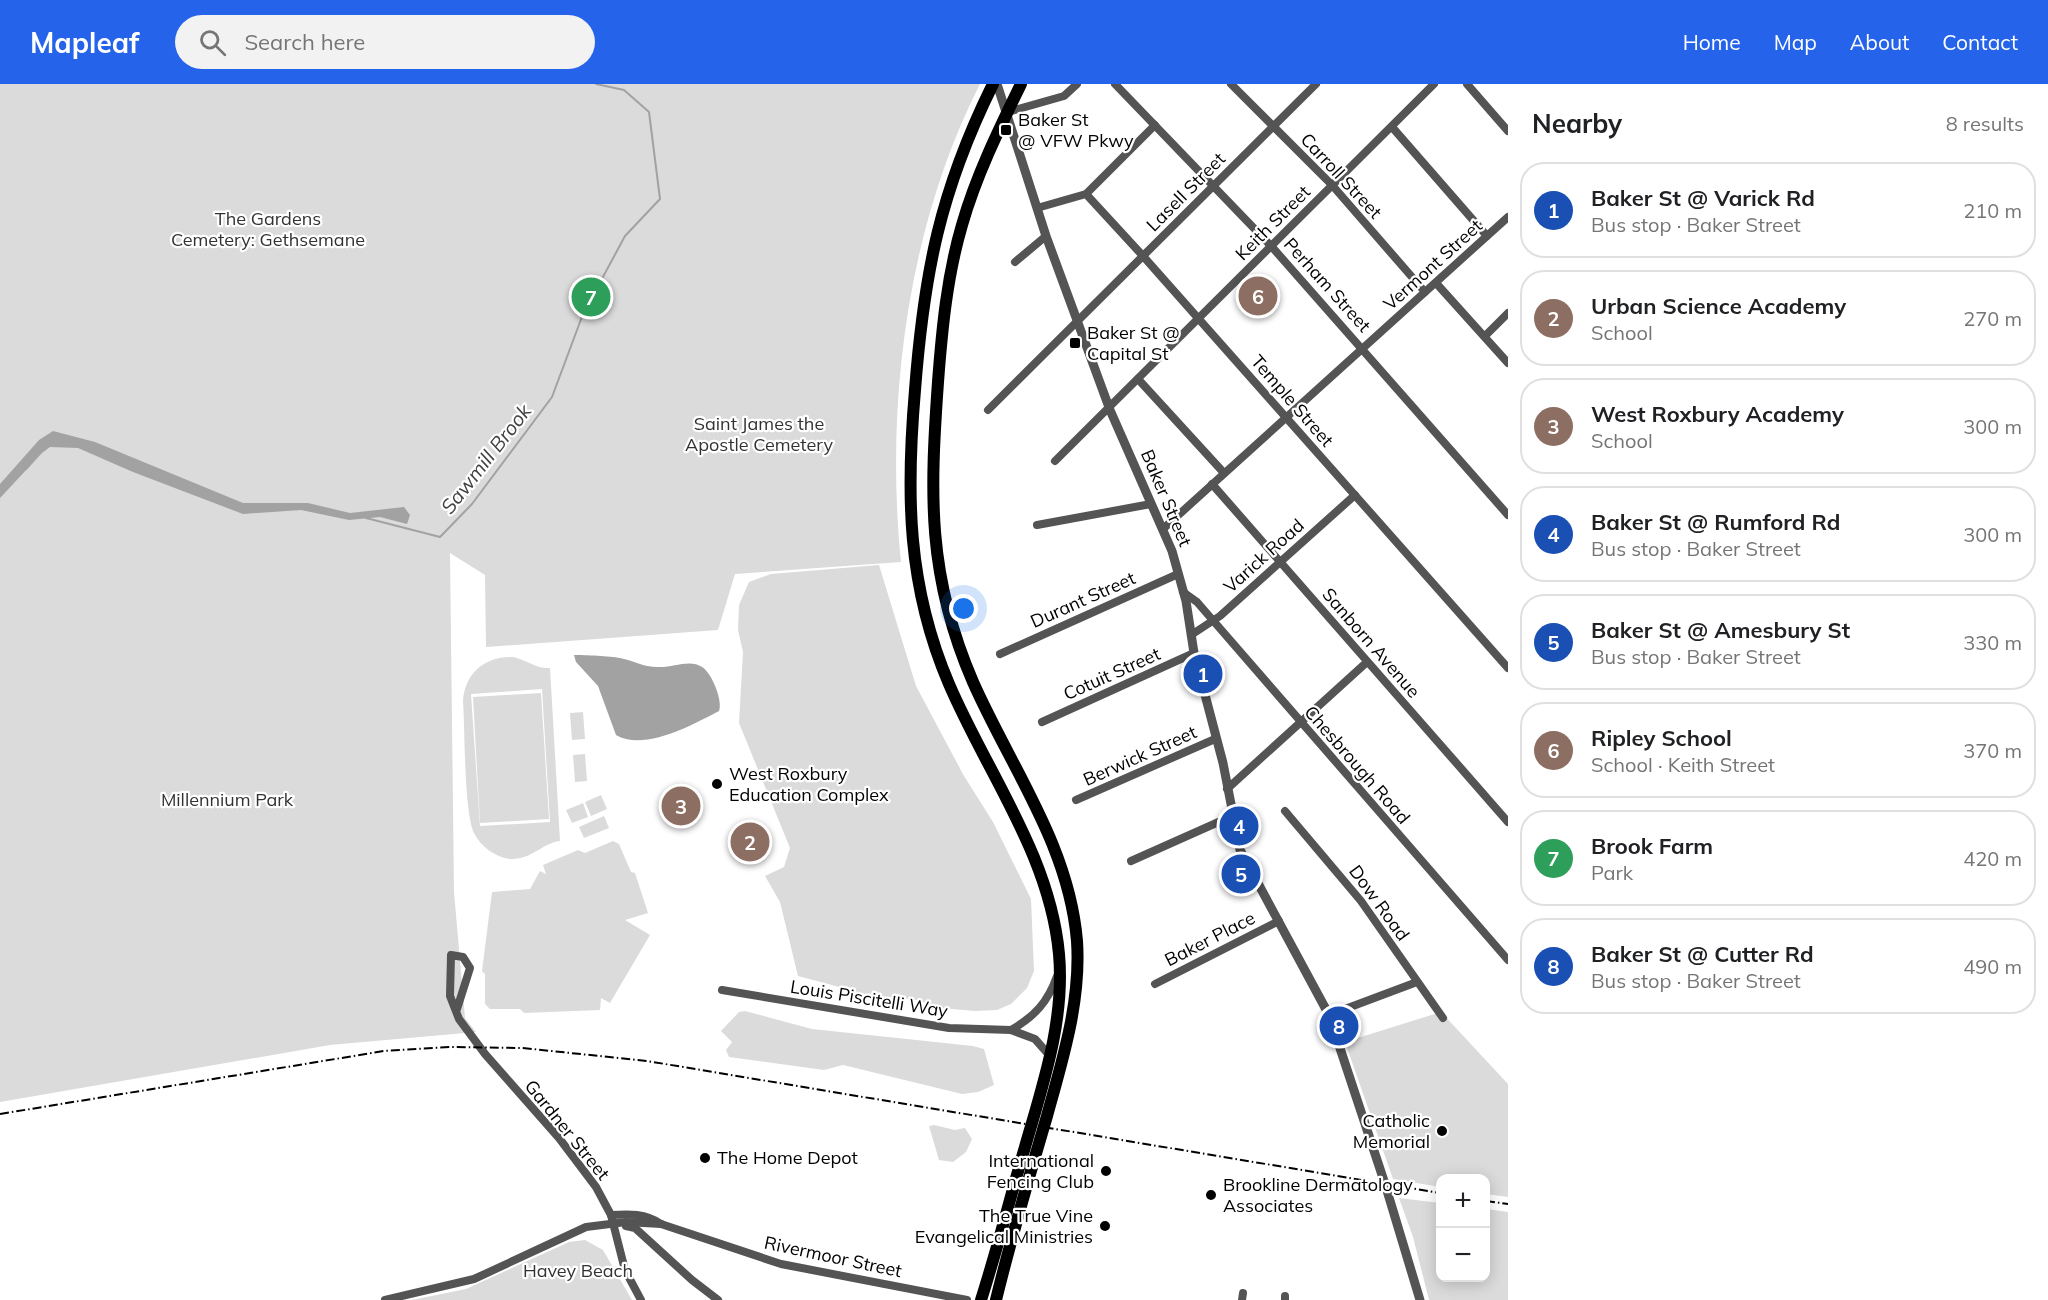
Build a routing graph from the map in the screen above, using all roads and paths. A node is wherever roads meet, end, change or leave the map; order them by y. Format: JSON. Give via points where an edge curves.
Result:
{"nodes":[{"id":1,"x":995,"y":84,"type":"edge"},
{"id":2,"x":1021,"y":84,"type":"edge"},
{"id":3,"x":1077,"y":84,"type":"edge"},
{"id":4,"x":1115,"y":84,"type":"edge"},
{"id":5,"x":1232,"y":84,"type":"edge"},
{"id":6,"x":1316,"y":84,"type":"edge"},
{"id":7,"x":1434,"y":84,"type":"edge"},
{"id":8,"x":1467,"y":84,"type":"edge"},
{"id":9,"x":1007,"y":112,"type":"junction"},
{"id":10,"x":1155,"y":125,"type":"junction"},
{"id":11,"x":1274,"y":127,"type":"junction"},
{"id":12,"x":1392,"y":127,"type":"junction"},
{"id":13,"x":1508,"y":131,"type":"edge"},
{"id":14,"x":1214,"y":185,"type":"junction"},
{"id":15,"x":1332,"y":185,"type":"junction"},
{"id":16,"x":1086,"y":194,"type":"junction"},
{"id":17,"x":1037,"y":208,"type":"junction"},
{"id":18,"x":1508,"y":217,"type":"edge"},
{"id":19,"x":1046,"y":236,"type":"junction"},
{"id":20,"x":1487,"y":236,"type":"junction"},
{"id":21,"x":1272,"y":247,"type":"junction"},
{"id":22,"x":1143,"y":256,"type":"junction"},
{"id":23,"x":1015,"y":262,"type":"dead end"},
{"id":24,"x":1436,"y":283,"type":"junction"},
{"id":25,"x":1425,"y":292,"type":"junction"},
{"id":26,"x":1508,"y":313,"type":"edge"},
{"id":27,"x":1199,"y":318,"type":"junction"},
{"id":28,"x":1078,"y":322,"type":"junction"},
{"id":29,"x":1485,"y":336,"type":"junction"},
{"id":30,"x":1363,"y":348,"type":"junction"},
{"id":31,"x":1508,"y":363,"type":"edge"},
{"id":32,"x":1138,"y":380,"type":"junction"},
{"id":33,"x":988,"y":410,"type":"dead end"},
{"id":34,"x":1110,"y":410,"type":"junction"},
{"id":35,"x":1287,"y":418,"type":"junction"},
{"id":36,"x":1055,"y":461,"type":"dead end"},
{"id":37,"x":1224,"y":473,"type":"junction"},
{"id":38,"x":1212,"y":484,"type":"junction"},
{"id":39,"x":1355,"y":495,"type":"junction"},
{"id":40,"x":1151,"y":504,"type":"junction"},
{"id":41,"x":1508,"y":515,"type":"edge"},
{"id":42,"x":1037,"y":525,"type":"dead end"},
{"id":43,"x":1164,"y":528,"type":"junction"},
{"id":44,"x":1281,"y":561,"type":"junction"},
{"id":45,"x":1178,"y":574,"type":"junction"},
{"id":46,"x":1183,"y":592,"type":"junction"},
{"id":47,"x":1211,"y":622,"type":"junction"},
{"id":48,"x":1191,"y":635,"type":"junction"},
{"id":49,"x":1194,"y":653,"type":"junction"},
{"id":50,"x":1000,"y":654,"type":"dead end"},
{"id":51,"x":1367,"y":662,"type":"junction"},
{"id":52,"x":1508,"y":668,"type":"edge"},
{"id":53,"x":1042,"y":722,"type":"dead end"},
{"id":54,"x":1301,"y":724,"type":"junction"},
{"id":55,"x":998,"y":732,"type":"junction"},
{"id":56,"x":1215,"y":739,"type":"junction"},
{"id":57,"x":977,"y":742,"type":"junction"},
{"id":58,"x":1227,"y":789,"type":"junction"},
{"id":59,"x":1076,"y":800,"type":"dead end"},
{"id":60,"x":1285,"y":811,"type":"dead end"},
{"id":61,"x":1232,"y":816,"type":"junction"},
{"id":62,"x":1508,"y":822,"type":"edge"},
{"id":63,"x":1131,"y":861,"type":"dead end"},
{"id":64,"x":1279,"y":921,"type":"junction"},
{"id":65,"x":1508,"y":960,"type":"edge"},
{"id":66,"x":1060,"y":966,"type":"junction"},
{"id":67,"x":1417,"y":982,"type":"junction"},
{"id":68,"x":1155,"y":984,"type":"dead end"},
{"id":69,"x":722,"y":990,"type":"dead end"},
{"id":70,"x":456,"y":1009,"type":"junction"},
{"id":71,"x":1329,"y":1015,"type":"junction"},
{"id":72,"x":1443,"y":1018,"type":"dead end"},
{"id":73,"x":1011,"y":1030,"type":"junction"},
{"id":74,"x":1050,"y":1056,"type":"junction"},
{"id":75,"x":610,"y":1215,"type":"junction"},
{"id":76,"x":613,"y":1224,"type":"junction"},
{"id":77,"x":661,"y":1224,"type":"junction"},
{"id":78,"x":385,"y":1300,"type":"edge"},
{"id":79,"x":641,"y":1300,"type":"edge"},
{"id":80,"x":718,"y":1300,"type":"edge"},
{"id":81,"x":967,"y":1300,"type":"edge"},
{"id":82,"x":981,"y":1300,"type":"edge"},
{"id":83,"x":996,"y":1300,"type":"edge"},
{"id":84,"x":1420,"y":1300,"type":"edge"}],
"edges":[{"from":1,"to":9,"type":"street","name":"Baker Street"},
{"from":1,"to":57,"type":"highway","via":[[954,173],[931,254],[919,330],[909,462],[911,537],[925,612],[947,679]]},
{"from":2,"to":9,"type":"highway"},
{"from":3,"to":9,"type":"street","via":[[1064,96]]},
{"from":4,"to":10,"type":"street","name":"Perham Street"},
{"from":5,"to":11,"type":"street","name":"Carroll Street"},
{"from":6,"to":11,"type":"street","name":"Lasell Street"},
{"from":7,"to":12,"type":"street","name":"Keith Street"},
{"from":8,"to":13,"type":"street"},
{"from":9,"to":17,"type":"street","name":"Baker Street"},
{"from":9,"to":55,"type":"highway","via":[[967,210],[952,263],[942,331],[932,483],[936,552],[947,607],[969,672]]},
{"from":10,"to":14,"type":"street","name":"Perham Street"},
{"from":10,"to":16,"type":"street"},
{"from":11,"to":14,"type":"street","name":"Lasell Street"},
{"from":11,"to":15,"type":"street","name":"Carroll Street"},
{"from":12,"to":15,"type":"street","name":"Keith Street"},
{"from":12,"to":20,"type":"street"},
{"from":14,"to":21,"type":"street","name":"Perham Street"},
{"from":14,"to":22,"type":"street","name":"Lasell Street"},
{"from":15,"to":21,"type":"street","name":"Keith Street"},
{"from":15,"to":25,"type":"street","name":"Carroll Street"},
{"from":16,"to":17,"type":"street"},
{"from":16,"to":22,"type":"street","name":"Temple Street"},
{"from":17,"to":19,"type":"street","name":"Baker Street"},
{"from":18,"to":20,"type":"street","name":"Vermont Street"},
{"from":19,"to":23,"type":"street"},
{"from":19,"to":28,"type":"street","name":"Baker Street"},
{"from":20,"to":24,"type":"street","name":"Vermont Street"},
{"from":21,"to":27,"type":"street","name":"Keith Street"},
{"from":21,"to":30,"type":"street","name":"Perham Street"},
{"from":22,"to":27,"type":"street","name":"Temple Street"},
{"from":22,"to":28,"type":"street","name":"Lasell Street"},
{"from":24,"to":25,"type":"street","name":"Vermont Street"},
{"from":24,"to":29,"type":"street"},
{"from":25,"to":30,"type":"street","name":"Vermont Street"},
{"from":26,"to":29,"type":"street"},
{"from":27,"to":32,"type":"street","name":"Keith Street"},
{"from":27,"to":35,"type":"street","name":"Temple Street"},
{"from":28,"to":33,"type":"street","name":"Lasell Street"},
{"from":28,"to":34,"type":"street","name":"Baker Street"},
{"from":29,"to":31,"type":"street"},
{"from":30,"to":35,"type":"street","name":"Vermont Street"},
{"from":30,"to":41,"type":"street","name":"Perham Street"},
{"from":32,"to":34,"type":"street","name":"Keith Street"},
{"from":32,"to":37,"type":"street"},
{"from":34,"to":36,"type":"street","name":"Keith Street"},
{"from":34,"to":40,"type":"street","name":"Baker Street"},
{"from":35,"to":37,"type":"street","name":"Vermont Street"},
{"from":35,"to":39,"type":"street","name":"Temple Street"},
{"from":37,"to":38,"type":"street","name":"Vermont Street"},
{"from":38,"to":43,"type":"street","name":"Vermont Street"},
{"from":38,"to":44,"type":"street","name":"Sanborn Avenue"},
{"from":39,"to":44,"type":"street","name":"Varick Road"},
{"from":39,"to":52,"type":"street","name":"Temple Street"},
{"from":40,"to":42,"type":"street"},
{"from":40,"to":43,"type":"street","name":"Baker Street"},
{"from":43,"to":45,"type":"street","name":"Baker Street"},
{"from":44,"to":47,"type":"street","name":"Varick Road"},
{"from":44,"to":51,"type":"street","name":"Sanborn Avenue"},
{"from":45,"to":46,"type":"street","name":"Baker Street"},
{"from":45,"to":50,"type":"street","name":"Durant Street"},
{"from":46,"to":47,"type":"street","name":"Chesbrough Road","via":[[1197,602]]},
{"from":46,"to":48,"type":"street","name":"Baker Street"},
{"from":47,"to":48,"type":"street","name":"Varick Road"},
{"from":47,"to":54,"type":"street","name":"Chesbrough Road"},
{"from":48,"to":49,"type":"street","name":"Baker Street"},
{"from":49,"to":53,"type":"street","name":"Cotuit Street"},
{"from":49,"to":56,"type":"street","name":"Baker Street"},
{"from":51,"to":54,"type":"street"},
{"from":51,"to":62,"type":"street","name":"Sanborn Avenue"},
{"from":54,"to":58,"type":"street"},
{"from":54,"to":65,"type":"street","name":"Chesbrough Road"},
{"from":55,"to":57,"type":"highway"},
{"from":55,"to":83,"type":"highway","via":[[1060,860],[1073,913],[1078,970],[1070,1034]]},
{"from":56,"to":58,"type":"street","name":"Baker Street"},
{"from":56,"to":59,"type":"street","name":"Berwick Street"},
{"from":57,"to":66,"type":"highway","via":[[1043,878],[1054,918]]},
{"from":58,"to":61,"type":"street","name":"Baker Street"},
{"from":60,"to":67,"type":"street","name":"Dow Road","via":[[1362,901]]},
{"from":61,"to":63,"type":"street"},
{"from":61,"to":64,"type":"street","name":"Baker Street","via":[[1240,850]]},
{"from":64,"to":68,"type":"street","name":"Baker Place"},
{"from":64,"to":71,"type":"street","name":"Baker Street"},
{"from":66,"to":73,"type":"street","via":[[1042,1008]]},
{"from":66,"to":74,"type":"highway","via":[[1059,1011]]},
{"from":67,"to":71,"type":"street"},
{"from":67,"to":72,"type":"street","name":"Dow Road"},
{"from":69,"to":73,"type":"street","name":"Louis Piscitelli Way","via":[[949,1028]]},
{"from":70,"to":70,"type":"street","name":"Gardner Street","via":[[470,968],[463,957],[451,955],[450,996]]},
{"from":70,"to":75,"type":"street","name":"Gardner Street","via":[[484,1054],[597,1187]]},
{"from":71,"to":84,"type":"street","name":"Baker Street"},
{"from":73,"to":74,"type":"street","name":"Louis Piscitelli Way","via":[[1035,1039]]},
{"from":74,"to":82,"type":"highway"},
{"from":75,"to":76,"type":"street","name":"Gardner Street"},
{"from":75,"to":77,"type":"street","name":"Rivermoor Street","via":[[633,1214]]},
{"from":76,"to":77,"type":"street","name":"Rivermoor Street"},
{"from":76,"to":78,"type":"street","name":"Rivermoor Street","via":[[586,1227],[474,1279]]},
{"from":76,"to":79,"type":"street","name":"Gardner Street","via":[[625,1270]]},
{"from":76,"to":80,"type":"street","via":[[635,1228]]},
{"from":77,"to":81,"type":"street","name":"Rivermoor Street","via":[[781,1264]]}]}
